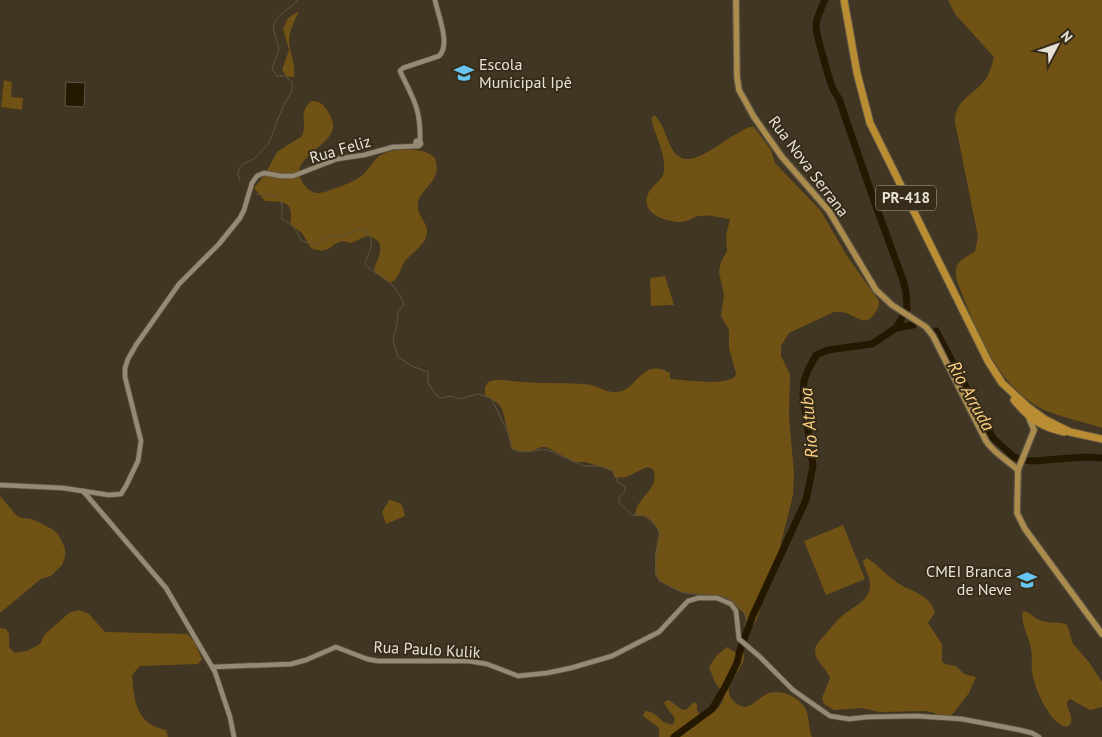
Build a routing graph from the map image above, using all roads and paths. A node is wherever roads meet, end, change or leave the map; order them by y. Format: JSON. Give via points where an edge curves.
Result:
{"nodes":[{"id":1,"x":435,"y":0,"type":"edge"},
{"id":2,"x":736,"y":0,"type":"edge"},
{"id":3,"x":844,"y":0,"type":"edge"},
{"id":4,"x":1002,"y":383,"type":"junction"},
{"id":5,"x":1029,"y":417,"type":"junction"},
{"id":6,"x":1042,"y":425,"type":"junction"},
{"id":7,"x":1034,"y":430,"type":"junction"},
{"id":8,"x":1070,"y":432,"type":"junction"},
{"id":9,"x":1102,"y":439,"type":"edge"},
{"id":10,"x":1018,"y":470,"type":"junction"},
{"id":11,"x":0,"y":485,"type":"edge"},
{"id":12,"x":83,"y":492,"type":"junction"},
{"id":13,"x":1102,"y":634,"type":"edge"},
{"id":14,"x":212,"y":667,"type":"junction"},
{"id":15,"x":234,"y":737,"type":"edge"},
{"id":16,"x":1039,"y":737,"type":"edge"}],
"edges":[{"from":1,"to":12,"type":"street","name":"Rua Feliz","via":[[445,44],[442,53],[400,71],[419,115],[421,129],[416,143],[337,159],[293,176],[266,173],[257,176],[250,186],[240,218],[177,288],[126,364],[125,377],[141,441],[138,461],[124,490],[115,496]]},
{"from":2,"to":10,"type":"main road","name":"Rua Nova Serrana","via":[[737,77],[743,98],[782,157],[828,211],[876,290],[930,331],[986,441]]},
{"from":3,"to":4,"type":"highway","number":"PR-418","via":[[858,80],[870,123],[988,361]]},
{"from":4,"to":5,"type":"highway"},
{"from":4,"to":8,"type":"highway","number":"PR-418","via":[[1046,420]]},
{"from":5,"to":6,"type":"highway"},
{"from":5,"to":7,"type":"main road"},
{"from":6,"to":7,"type":"main road"},
{"from":6,"to":8,"type":"highway"},
{"from":7,"to":10,"type":"main road"},
{"from":8,"to":9,"type":"highway","number":"PR-418"},
{"from":10,"to":13,"type":"main road","via":[[1017,513],[1020,522]]},
{"from":11,"to":12,"type":"street"},
{"from":12,"to":14,"type":"street","via":[[164,583]]},
{"from":14,"to":15,"type":"street"},
{"from":14,"to":16,"type":"street","name":"Rua Paulo Kulik","via":[[296,663],[336,647],[378,661],[470,661],[518,676],[542,674],[612,656],[659,632],[684,604],[698,598],[717,598],[731,604],[738,616],[741,640],[793,690],[830,716],[956,719],[1020,730]]}]}
